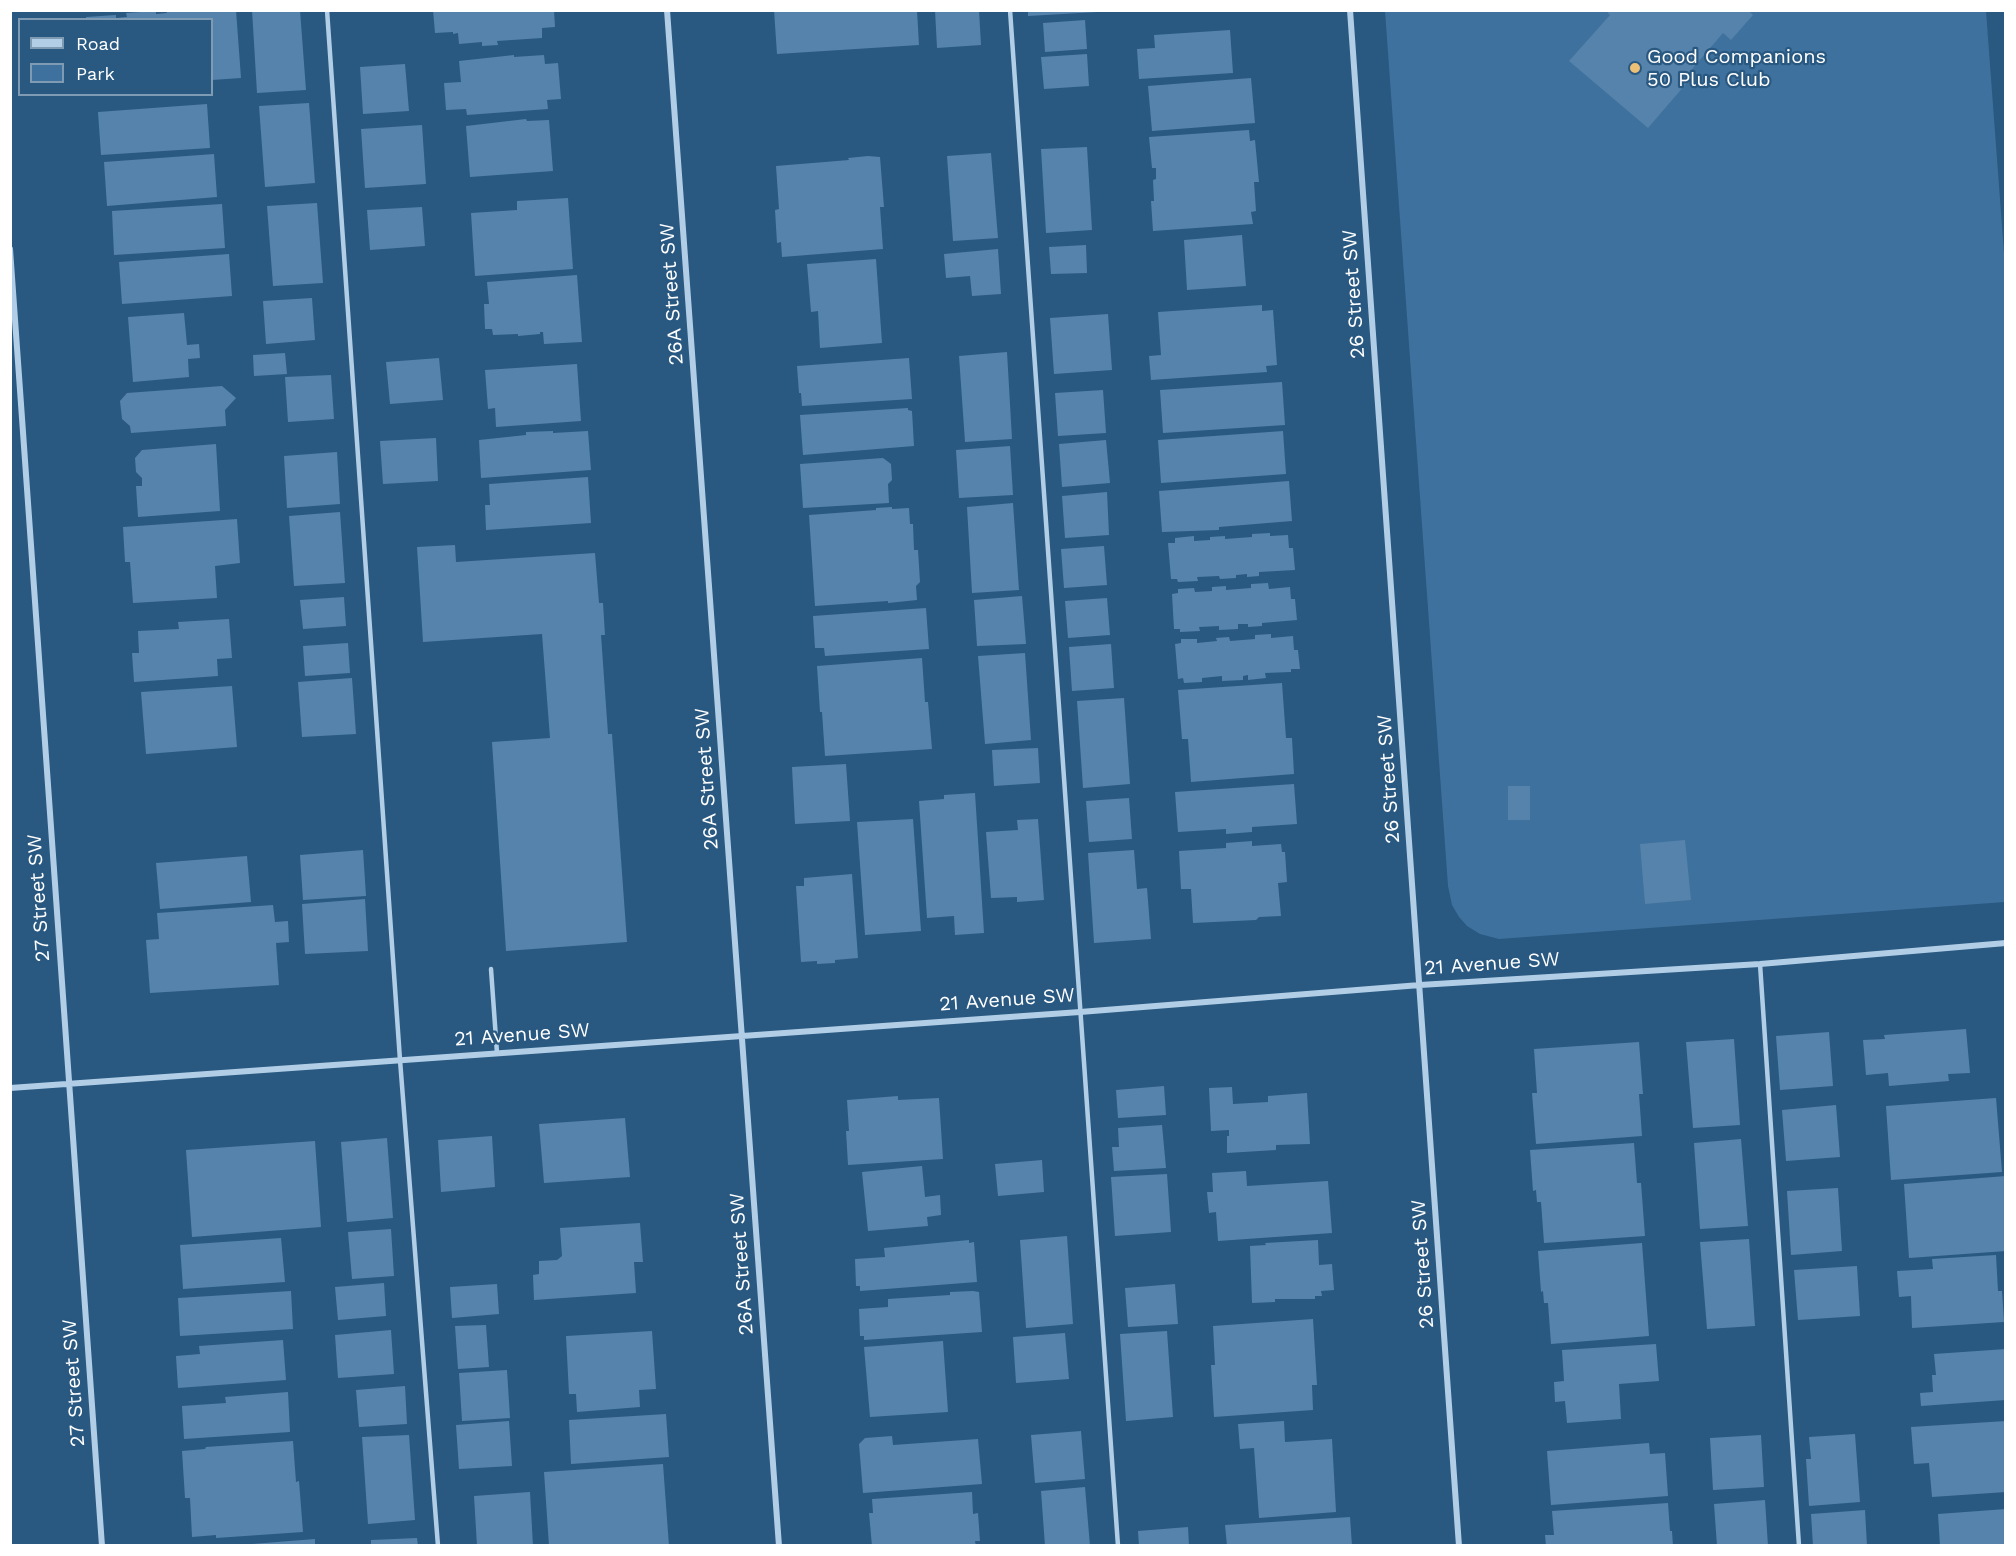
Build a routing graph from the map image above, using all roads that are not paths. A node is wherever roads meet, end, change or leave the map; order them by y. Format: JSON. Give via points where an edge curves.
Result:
{"nodes":[{"id":1,"x":327,"y":10,"type":"edge"},
{"id":2,"x":668,"y":10,"type":"edge"},
{"id":3,"x":1010,"y":10,"type":"edge"},
{"id":4,"x":1350,"y":10,"type":"edge"},
{"id":5,"x":10,"y":249,"type":"edge"},
{"id":6,"x":2006,"y":943,"type":"edge"},
{"id":7,"x":1760,"y":964,"type":"junction"},
{"id":8,"x":491,"y":969,"type":"dead end"},
{"id":9,"x":1420,"y":985,"type":"junction"},
{"id":10,"x":1080,"y":1012,"type":"junction"},
{"id":11,"x":742,"y":1036,"type":"junction"},
{"id":12,"x":497,"y":1053,"type":"junction"},
{"id":13,"x":400,"y":1060,"type":"junction"},
{"id":14,"x":69,"y":1083,"type":"junction"},
{"id":15,"x":10,"y":1088,"type":"edge"},
{"id":16,"x":102,"y":1545,"type":"edge"},
{"id":17,"x":438,"y":1545,"type":"edge"},
{"id":18,"x":779,"y":1545,"type":"edge"},
{"id":19,"x":1118,"y":1545,"type":"edge"},
{"id":20,"x":1459,"y":1545,"type":"edge"},
{"id":21,"x":1799,"y":1545,"type":"edge"}],
"edges":[{"from":1,"to":13,"type":"lane"},
{"from":2,"to":11,"type":"street","name":"26A Street SW"},
{"from":3,"to":10,"type":"lane"},
{"from":4,"to":9,"type":"street","name":"26 Street SW"},
{"from":5,"to":14,"type":"street","name":"27 Street SW"},
{"from":6,"to":7,"type":"street","name":"21 Avenue SW"},
{"from":7,"to":9,"type":"street","name":"21 Avenue SW"},
{"from":7,"to":21,"type":"lane"},
{"from":8,"to":12,"type":"lane"},
{"from":9,"to":10,"type":"street","name":"21 Avenue SW"},
{"from":9,"to":20,"type":"street","name":"26 Street SW"},
{"from":10,"to":11,"type":"street","name":"21 Avenue SW"},
{"from":10,"to":19,"type":"lane"},
{"from":11,"to":12,"type":"street","name":"21 Avenue SW"},
{"from":11,"to":18,"type":"street","name":"26A Street SW"},
{"from":12,"to":13,"type":"street","name":"21 Avenue SW"},
{"from":13,"to":14,"type":"street","name":"21 Avenue SW"},
{"from":13,"to":17,"type":"lane"},
{"from":14,"to":15,"type":"street","name":"21 Avenue SW"},
{"from":14,"to":16,"type":"street","name":"27 Street SW"}]}
